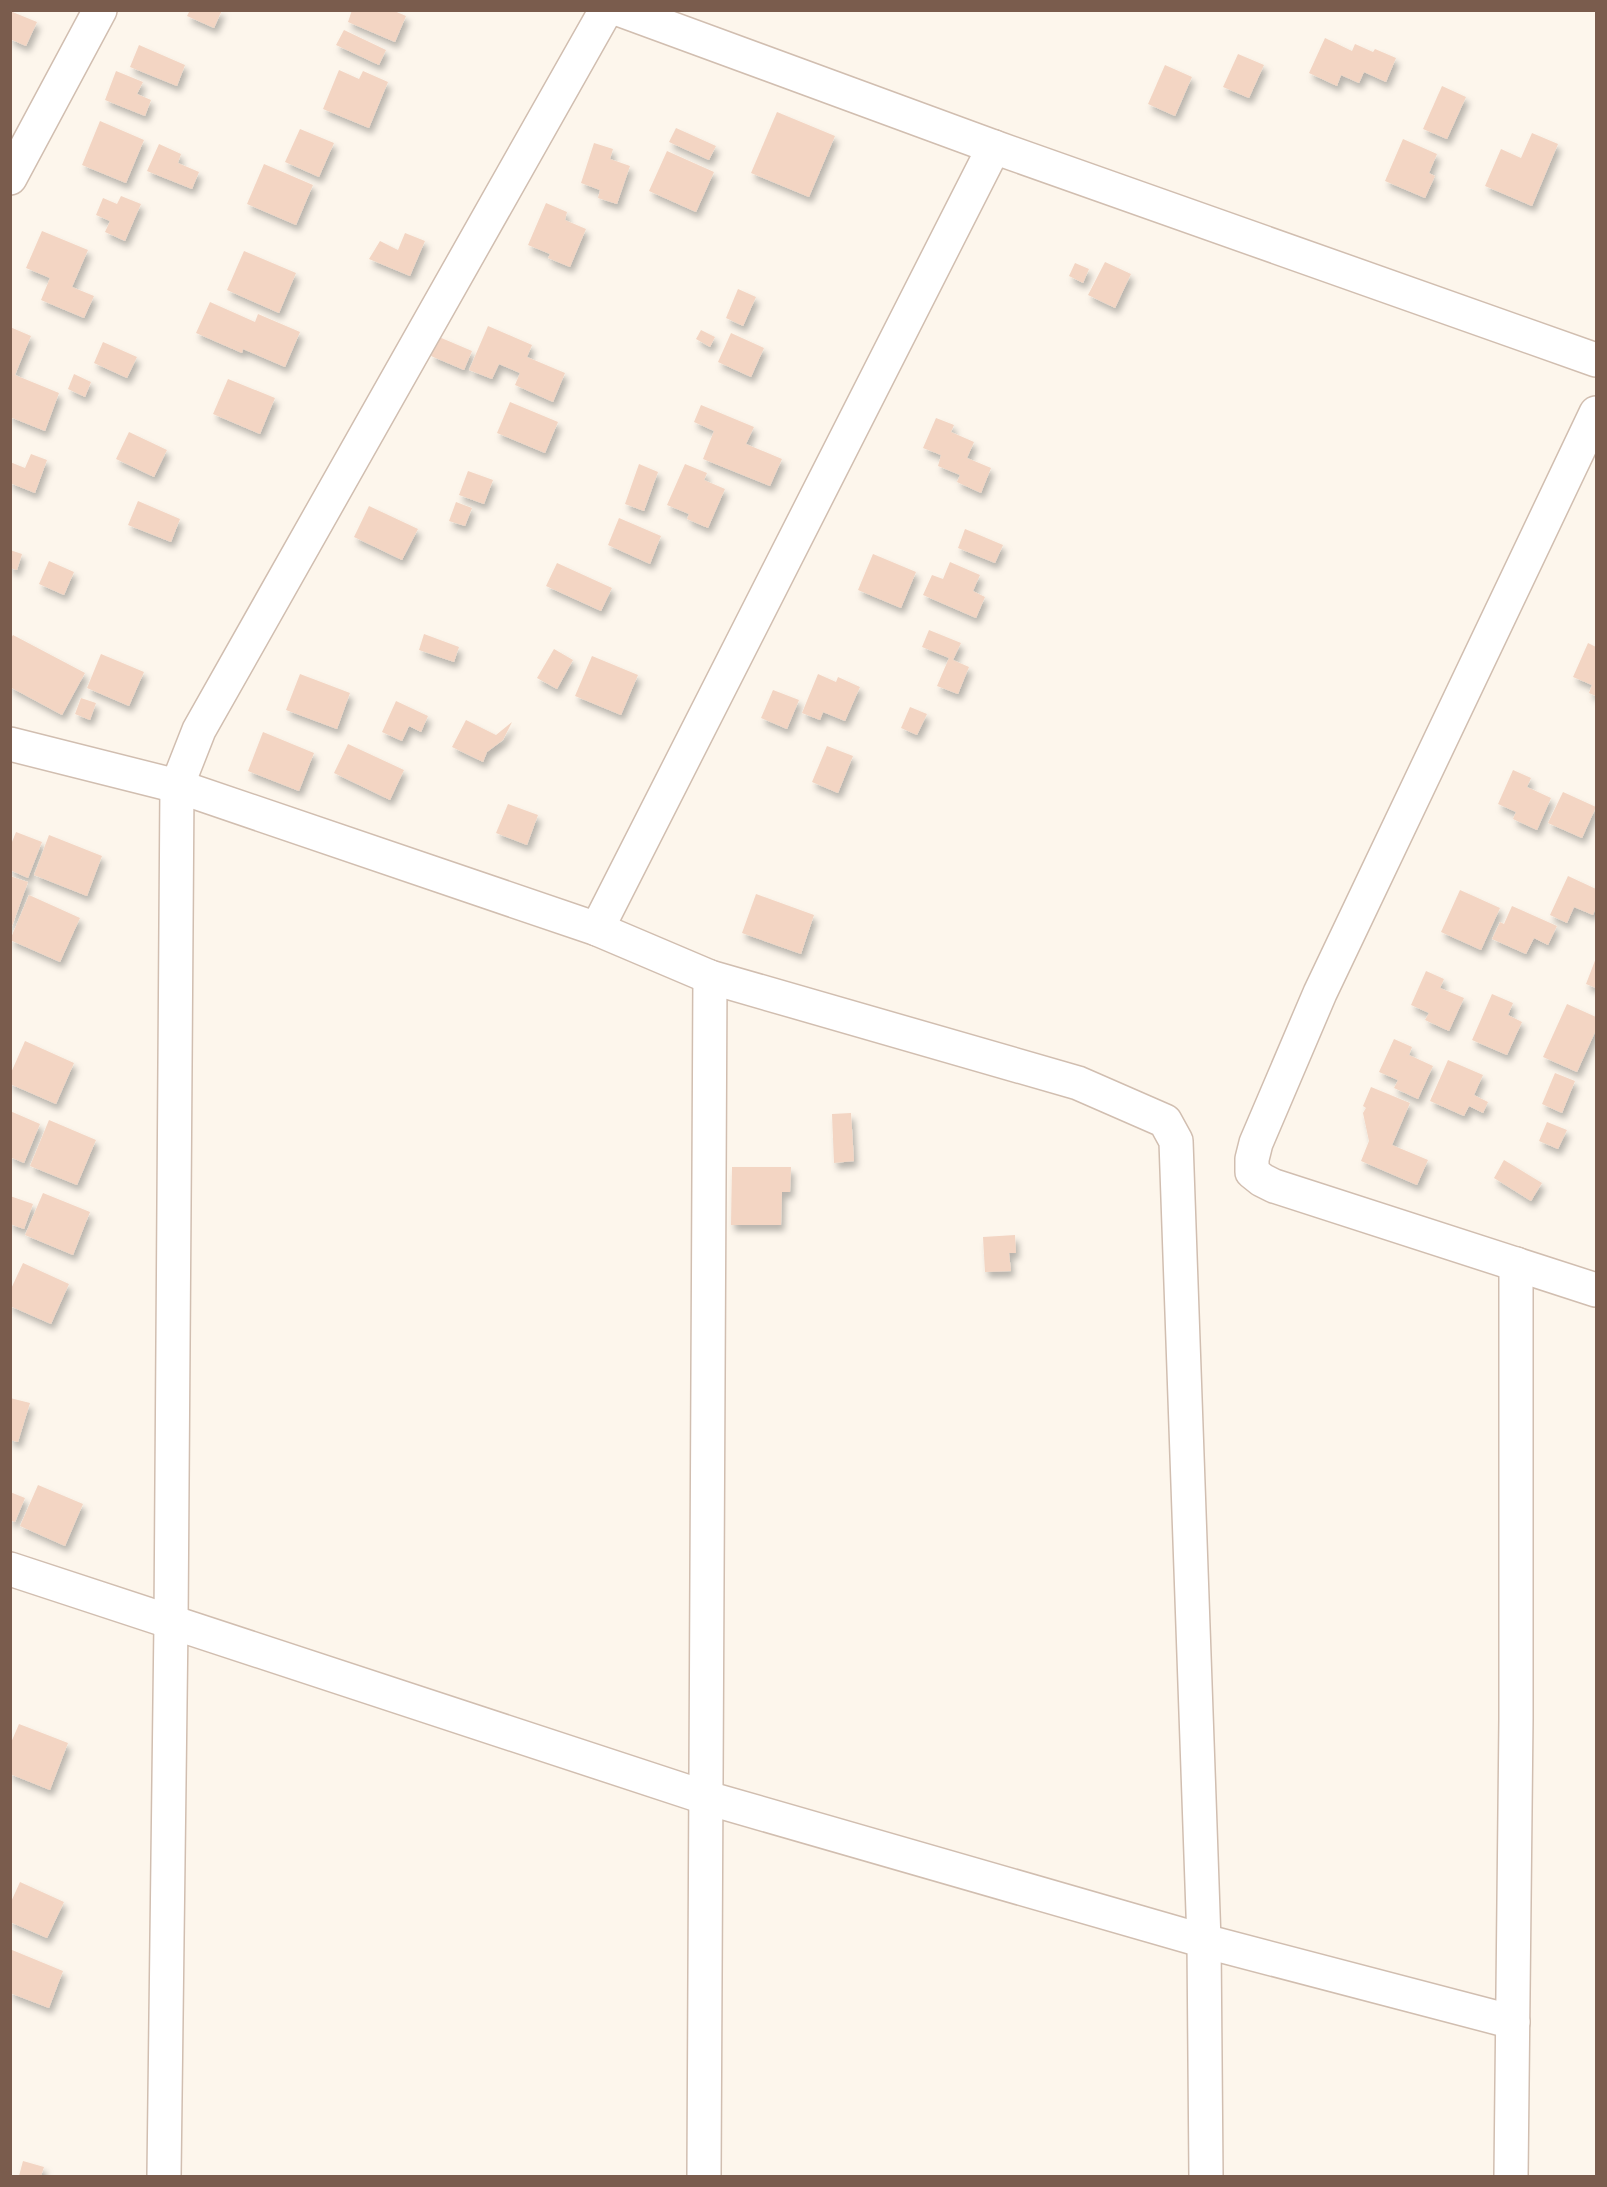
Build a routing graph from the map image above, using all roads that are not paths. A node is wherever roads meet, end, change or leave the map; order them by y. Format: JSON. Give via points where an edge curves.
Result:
{"nodes":[{"id":1,"x":100,"y":10,"type":"edge"},
{"id":2,"x":606,"y":10,"type":"edge"},
{"id":3,"x":621,"y":10,"type":"edge"},
{"id":4,"x":994,"y":147,"type":"junction"},
{"id":5,"x":10,"y":178,"type":"edge"},
{"id":6,"x":1596,"y":360,"type":"edge"},
{"id":7,"x":1596,"y":413,"type":"edge"},
{"id":8,"x":10,"y":744,"type":"edge"},
{"id":9,"x":177,"y":786,"type":"junction"},
{"id":10,"x":597,"y":929,"type":"junction"},
{"id":11,"x":710,"y":977,"type":"junction"},
{"id":12,"x":1516,"y":1264,"type":"junction"},
{"id":13,"x":1596,"y":1290,"type":"edge"},
{"id":14,"x":10,"y":1569,"type":"edge"},
{"id":15,"x":171,"y":1623,"type":"junction"},
{"id":16,"x":704,"y":1797,"type":"junction"},
{"id":17,"x":1204,"y":1941,"type":"junction"},
{"id":18,"x":1513,"y":2022,"type":"junction"},
{"id":19,"x":164,"y":2176,"type":"edge"},
{"id":20,"x":704,"y":2176,"type":"edge"},
{"id":21,"x":1206,"y":2176,"type":"edge"},
{"id":22,"x":1511,"y":2176,"type":"edge"}],
"edges":[{"from":1,"to":5,"type":"street"},
{"from":2,"to":9,"type":"street","via":[[199,730]]},
{"from":3,"to":4,"type":"street"},
{"from":4,"to":6,"type":"street"},
{"from":4,"to":10,"type":"street"},
{"from":7,"to":12,"type":"street","via":[[1320,993],[1252,1159],[1252,1172],[1274,1186]]},
{"from":8,"to":9,"type":"street"},
{"from":9,"to":10,"type":"street"},
{"from":9,"to":15,"type":"street"},
{"from":10,"to":11,"type":"street"},
{"from":11,"to":16,"type":"street"},
{"from":11,"to":17,"type":"street","via":[[1078,1083],[1165,1122],[1176,1141]]},
{"from":12,"to":13,"type":"street"},
{"from":12,"to":18,"type":"street"},
{"from":14,"to":15,"type":"street"},
{"from":15,"to":16,"type":"street"},
{"from":15,"to":19,"type":"street"},
{"from":16,"to":17,"type":"street"},
{"from":16,"to":20,"type":"street"},
{"from":17,"to":18,"type":"street"},
{"from":17,"to":21,"type":"street"},
{"from":18,"to":22,"type":"street"}]}
